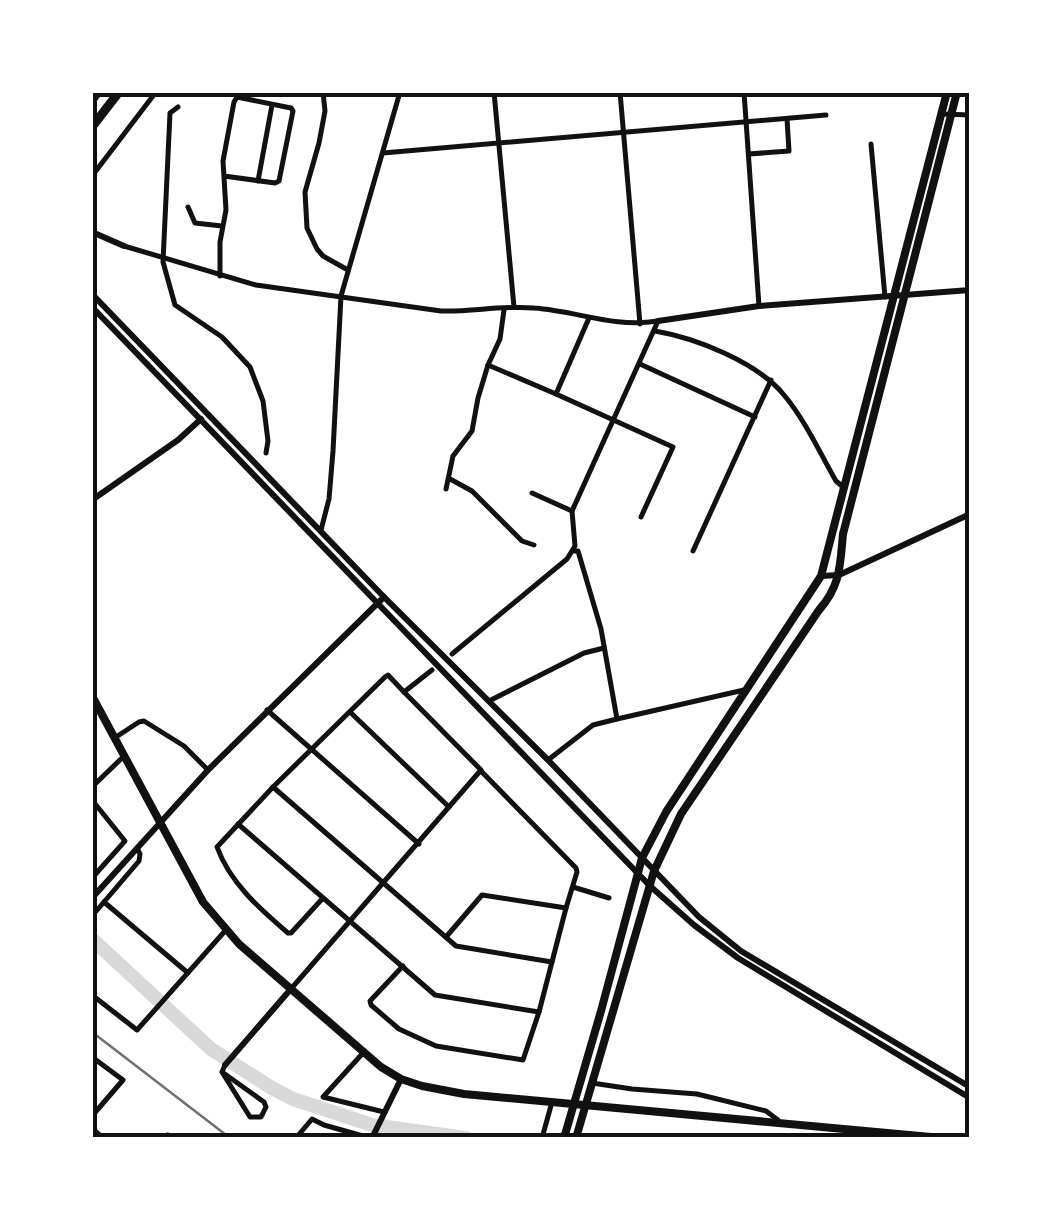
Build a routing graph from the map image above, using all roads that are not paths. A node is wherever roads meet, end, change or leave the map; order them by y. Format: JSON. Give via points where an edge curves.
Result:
{"nodes":[{"id":1,"x":98,"y":92,"type":"edge"},
{"id":2,"x":119,"y":92,"type":"edge"},
{"id":3,"x":156,"y":92,"type":"edge"},
{"id":4,"x":323,"y":92,"type":"edge"},
{"id":5,"x":400,"y":92,"type":"edge"},
{"id":6,"x":494,"y":92,"type":"edge"},
{"id":7,"x":620,"y":92,"type":"edge"},
{"id":8,"x":744,"y":92,"type":"edge"},
{"id":9,"x":947,"y":92,"type":"edge"},
{"id":10,"x":957,"y":92,"type":"edge"},
{"id":11,"x":92,"y":100,"type":"edge"},
{"id":12,"x":272,"y":104,"type":"junction"},
{"id":13,"x":178,"y":107,"type":"dead end"},
{"id":14,"x":826,"y":115,"type":"dead end"},
{"id":15,"x":947,"y":115,"type":"junction"},
{"id":16,"x":970,"y":115,"type":"edge"},
{"id":17,"x":787,"y":119,"type":"junction"},
{"id":18,"x":747,"y":123,"type":"junction"},
{"id":19,"x":92,"y":127,"type":"edge"},
{"id":20,"x":624,"y":132,"type":"junction"},
{"id":21,"x":499,"y":142,"type":"junction"},
{"id":22,"x":871,"y":144,"type":"dead end"},
{"id":23,"x":382,"y":153,"type":"junction"},
{"id":24,"x":749,"y":154,"type":"junction"},
{"id":25,"x":92,"y":176,"type":"edge"},
{"id":26,"x":224,"y":176,"type":"junction"},
{"id":27,"x":258,"y":181,"type":"junction"},
{"id":28,"x":188,"y":207,"type":"dead end"},
{"id":29,"x":222,"y":226,"type":"junction"},
{"id":30,"x":92,"y":232,"type":"edge"},
{"id":31,"x":124,"y":246,"type":"joint"},
{"id":32,"x":164,"y":257,"type":"junction"},
{"id":33,"x":348,"y":270,"type":"junction"},
{"id":34,"x":220,"y":276,"type":"junction"},
{"id":35,"x":970,"y":290,"type":"edge"},
{"id":36,"x":92,"y":294,"type":"edge"},
{"id":37,"x":906,"y":295,"type":"junction"},
{"id":38,"x":342,"y":296,"type":"junction"},
{"id":39,"x":889,"y":296,"type":"junction"},
{"id":40,"x":92,"y":306,"type":"edge"},
{"id":41,"x":759,"y":306,"type":"junction"},
{"id":42,"x":514,"y":307,"type":"junction"},
{"id":43,"x":504,"y":309,"type":"junction"},
{"id":44,"x":589,"y":318,"type":"junction"},
{"id":45,"x":658,"y":321,"type":"junction"},
{"id":46,"x":640,"y":324,"type":"junction"},
{"id":47,"x":655,"y":330,"type":"junction"},
{"id":48,"x":640,"y":364,"type":"junction"},
{"id":49,"x":488,"y":365,"type":"junction"},
{"id":50,"x":771,"y":380,"type":"junction"},
{"id":51,"x":556,"y":394,"type":"junction"},
{"id":52,"x":754,"y":417,"type":"junction"},
{"id":53,"x":201,"y":419,"type":"junction"},
{"id":54,"x":613,"y":420,"type":"junction"},
{"id":55,"x":266,"y":453,"type":"dead end"},
{"id":56,"x":450,"y":478,"type":"junction"},
{"id":57,"x":844,"y":488,"type":"junction"},
{"id":58,"x":446,"y":489,"type":"dead end"},
{"id":59,"x":532,"y":493,"type":"dead end"},
{"id":60,"x":92,"y":500,"type":"edge"},
{"id":61,"x":572,"y":511,"type":"junction"},
{"id":62,"x":970,"y":514,"type":"edge"},
{"id":63,"x":641,"y":517,"type":"dead end"},
{"id":64,"x":321,"y":530,"type":"junction"},
{"id":65,"x":534,"y":545,"type":"dead end"},
{"id":66,"x":573,"y":551,"type":"junction"},
{"id":67,"x":693,"y":551,"type":"dead end"},
{"id":68,"x":821,"y":576,"type":"junction"},
{"id":69,"x":840,"y":576,"type":"junction"},
{"id":70,"x":384,"y":597,"type":"junction"},
{"id":71,"x":377,"y":604,"type":"junction"},
{"id":72,"x":604,"y":648,"type":"junction"},
{"id":73,"x":452,"y":654,"type":"dead end"},
{"id":74,"x":432,"y":670,"type":"dead end"},
{"id":75,"x":746,"y":690,"type":"junction"},
{"id":76,"x":404,"y":692,"type":"junction"},
{"id":77,"x":92,"y":696,"type":"edge"},
{"id":78,"x":487,"y":702,"type":"junction"},
{"id":79,"x":267,"y":710,"type":"junction"},
{"id":80,"x":350,"y":712,"type":"junction"},
{"id":81,"x":617,"y":719,"type":"junction"},
{"id":82,"x":116,"y":737,"type":"junction"},
{"id":83,"x":310,"y":750,"type":"junction"},
{"id":84,"x":126,"y":755,"type":"junction"},
{"id":85,"x":548,"y":760,"type":"junction"},
{"id":86,"x":208,"y":770,"type":"junction"},
{"id":87,"x":480,"y":770,"type":"junction"},
{"id":88,"x":92,"y":787,"type":"edge"},
{"id":89,"x":273,"y":788,"type":"junction"},
{"id":90,"x":92,"y":800,"type":"edge"},
{"id":91,"x":450,"y":806,"type":"junction"},
{"id":92,"x":160,"y":822,"type":"junction"},
{"id":93,"x":238,"y":824,"type":"junction"},
{"id":94,"x":419,"y":844,"type":"junction"},
{"id":95,"x":137,"y":848,"type":"junction"},
{"id":96,"x":642,"y":858,"type":"junction"},
{"id":97,"x":638,"y":871,"type":"junction"},
{"id":98,"x":654,"y":871,"type":"junction"},
{"id":99,"x":92,"y":878,"type":"edge"},
{"id":100,"x":384,"y":883,"type":"junction"},
{"id":101,"x":650,"y":886,"type":"junction"},
{"id":102,"x":573,"y":887,"type":"junction"},
{"id":103,"x":92,"y":898,"type":"edge"},
{"id":104,"x":323,"y":898,"type":"junction"},
{"id":105,"x":609,"y":898,"type":"dead end"},
{"id":106,"x":104,"y":902,"type":"junction"},
{"id":107,"x":566,"y":908,"type":"junction"},
{"id":108,"x":92,"y":916,"type":"edge"},
{"id":109,"x":350,"y":921,"type":"junction"},
{"id":110,"x":225,"y":931,"type":"junction"},
{"id":111,"x":446,"y":936,"type":"junction"},
{"id":112,"x":552,"y":962,"type":"junction"},
{"id":113,"x":403,"y":966,"type":"junction"},
{"id":114,"x":188,"y":973,"type":"junction"},
{"id":115,"x":290,"y":990,"type":"junction"},
{"id":116,"x":92,"y":995,"type":"edge"},
{"id":117,"x":539,"y":1012,"type":"junction"},
{"id":118,"x":363,"y":1053,"type":"junction"},
{"id":119,"x":92,"y":1057,"type":"edge"},
{"id":120,"x":224,"y":1068,"type":"junction"},
{"id":121,"x":401,"y":1079,"type":"junction"},
{"id":122,"x":592,"y":1085,"type":"junction"},
{"id":123,"x":970,"y":1087,"type":"edge"},
{"id":124,"x":970,"y":1098,"type":"edge"},
{"id":125,"x":552,"y":1102,"type":"junction"},
{"id":126,"x":384,"y":1114,"type":"junction"},
{"id":127,"x":92,"y":1116,"type":"edge"},
{"id":128,"x":780,"y":1122,"type":"junction"},
{"id":129,"x":92,"y":1128,"type":"edge"},
{"id":130,"x":103,"y":1138,"type":"edge"},
{"id":131,"x":158,"y":1138,"type":"edge"},
{"id":132,"x":171,"y":1138,"type":"edge"},
{"id":133,"x":296,"y":1138,"type":"edge"},
{"id":134,"x":371,"y":1138,"type":"edge"},
{"id":135,"x":542,"y":1138,"type":"edge"},
{"id":136,"x":564,"y":1138,"type":"edge"},
{"id":137,"x":576,"y":1138,"type":"edge"},
{"id":138,"x":942,"y":1138,"type":"edge"}],
"edges":[{"from":1,"to":11,"type":"highway"},
{"from":2,"to":19,"type":"highway"},
{"from":3,"to":25,"type":"street"},
{"from":4,"to":33,"type":"street","via":[[306,216],[317,249]]},
{"from":5,"to":23,"type":"street"},
{"from":6,"to":21,"type":"street"},
{"from":7,"to":20,"type":"street"},
{"from":8,"to":18,"type":"street"},
{"from":9,"to":15,"type":"main road"},
{"from":10,"to":15,"type":"main road"},
{"from":12,"to":26,"type":"street","via":[[237,97]]},
{"from":12,"to":27,"type":"street"},
{"from":12,"to":27,"type":"street","via":[[293,111],[284,161],[279,181]]},
{"from":13,"to":32,"type":"street","via":[[170,113]]},
{"from":14,"to":17,"type":"street"},
{"from":15,"to":16,"type":"street"},
{"from":15,"to":37,"type":"main road"},
{"from":15,"to":39,"type":"main road"},
{"from":17,"to":18,"type":"street"},
{"from":17,"to":24,"type":"street","via":[[790,151]]},
{"from":18,"to":20,"type":"street"},
{"from":18,"to":24,"type":"street"},
{"from":20,"to":21,"type":"street"},
{"from":20,"to":46,"type":"street"},
{"from":21,"to":23,"type":"street"},
{"from":21,"to":42,"type":"street"},
{"from":22,"to":39,"type":"street"},
{"from":23,"to":33,"type":"street"},
{"from":24,"to":41,"type":"street"},
{"from":26,"to":27,"type":"street"},
{"from":26,"to":29,"type":"street"},
{"from":28,"to":29,"type":"street","via":[[195,224]]},
{"from":29,"to":34,"type":"street"},
{"from":30,"to":31,"type":"street"},
{"from":31,"to":32,"type":"street"},
{"from":32,"to":34,"type":"street"},
{"from":32,"to":55,"type":"street","via":[[176,305],[222,337],[250,368],[263,401]]},
{"from":33,"to":38,"type":"street"},
{"from":34,"to":38,"type":"street"},
{"from":35,"to":37,"type":"street"},
{"from":36,"to":64,"type":"street"},
{"from":37,"to":39,"type":"street"},
{"from":37,"to":69,"type":"main road","via":[[843,534]]},
{"from":38,"to":43,"type":"street","via":[[440,311]]},
{"from":38,"to":64,"type":"street"},
{"from":39,"to":41,"type":"street"},
{"from":39,"to":57,"type":"main road"},
{"from":40,"to":53,"type":"street"},
{"from":41,"to":45,"type":"street"},
{"from":42,"to":43,"type":"street"},
{"from":42,"to":44,"type":"street"},
{"from":43,"to":49,"type":"street"},
{"from":44,"to":46,"type":"street"},
{"from":44,"to":51,"type":"street"},
{"from":45,"to":46,"type":"street"},
{"from":45,"to":47,"type":"street"},
{"from":47,"to":48,"type":"street"},
{"from":47,"to":50,"type":"street","via":[[708,346]]},
{"from":48,"to":52,"type":"street"},
{"from":48,"to":54,"type":"street"},
{"from":49,"to":51,"type":"street"},
{"from":49,"to":56,"type":"street","via":[[472,431],[453,456]]},
{"from":50,"to":52,"type":"street"},
{"from":50,"to":57,"type":"street"},
{"from":51,"to":54,"type":"street"},
{"from":52,"to":67,"type":"street"},
{"from":53,"to":60,"type":"street"},
{"from":53,"to":71,"type":"street"},
{"from":54,"to":61,"type":"street"},
{"from":54,"to":63,"type":"street","via":[[673,448]]},
{"from":56,"to":58,"type":"street"},
{"from":56,"to":65,"type":"street"},
{"from":57,"to":68,"type":"main road"},
{"from":59,"to":61,"type":"street"},
{"from":61,"to":66,"type":"street"},
{"from":62,"to":69,"type":"street"},
{"from":64,"to":70,"type":"street"},
{"from":66,"to":72,"type":"street","via":[[581,558]]},
{"from":66,"to":73,"type":"street"},
{"from":68,"to":69,"type":"street"},
{"from":68,"to":75,"type":"main road"},
{"from":69,"to":98,"type":"main road","via":[[681,814]]},
{"from":70,"to":71,"type":"street"},
{"from":70,"to":78,"type":"street"},
{"from":71,"to":79,"type":"street"},
{"from":71,"to":97,"type":"street"},
{"from":72,"to":78,"type":"street"},
{"from":72,"to":81,"type":"street"},
{"from":74,"to":76,"type":"street"},
{"from":75,"to":81,"type":"street"},
{"from":75,"to":96,"type":"main road"},
{"from":76,"to":80,"type":"street","via":[[388,676]]},
{"from":76,"to":87,"type":"street"},
{"from":77,"to":82,"type":"main road"},
{"from":78,"to":85,"type":"street"},
{"from":79,"to":83,"type":"street"},
{"from":79,"to":86,"type":"street"},
{"from":80,"to":83,"type":"street"},
{"from":80,"to":91,"type":"street"},
{"from":81,"to":85,"type":"street","via":[[593,726]]},
{"from":82,"to":84,"type":"main road"},
{"from":82,"to":86,"type":"street","via":[[144,721]]},
{"from":83,"to":89,"type":"street"},
{"from":83,"to":94,"type":"street"},
{"from":84,"to":88,"type":"street"},
{"from":84,"to":92,"type":"main road"},
{"from":85,"to":96,"type":"street"},
{"from":86,"to":92,"type":"street"},
{"from":87,"to":91,"type":"street"},
{"from":87,"to":102,"type":"street","via":[[576,868]]},
{"from":89,"to":93,"type":"street"},
{"from":89,"to":100,"type":"street"},
{"from":90,"to":99,"type":"street","via":[[125,840]]},
{"from":91,"to":94,"type":"street"},
{"from":92,"to":95,"type":"street"},
{"from":92,"to":110,"type":"main road"},
{"from":93,"to":104,"type":"street"},
{"from":93,"to":104,"type":"street","via":[[217,848],[252,901],[288,933]]},
{"from":94,"to":100,"type":"street"},
{"from":95,"to":103,"type":"street"},
{"from":95,"to":106,"type":"street","via":[[139,862]]},
{"from":96,"to":97,"type":"main road"},
{"from":96,"to":98,"type":"street"},
{"from":97,"to":101,"type":"street"},
{"from":97,"to":136,"type":"main road"},
{"from":98,"to":101,"type":"main road"},
{"from":98,"to":123,"type":"street","via":[[741,950]]},
{"from":100,"to":109,"type":"street"},
{"from":100,"to":111,"type":"street"},
{"from":101,"to":122,"type":"main road"},
{"from":101,"to":124,"type":"street","via":[[738,958]]},
{"from":102,"to":105,"type":"street"},
{"from":102,"to":107,"type":"street"},
{"from":104,"to":109,"type":"street"},
{"from":106,"to":108,"type":"street"},
{"from":106,"to":114,"type":"street"},
{"from":107,"to":111,"type":"street","via":[[482,895]]},
{"from":107,"to":112,"type":"street"},
{"from":109,"to":113,"type":"street"},
{"from":109,"to":115,"type":"street"},
{"from":110,"to":114,"type":"street"},
{"from":110,"to":115,"type":"main road"},
{"from":111,"to":112,"type":"street","via":[[461,948]]},
{"from":112,"to":117,"type":"street"},
{"from":113,"to":117,"type":"street","via":[[435,995]]},
{"from":113,"to":117,"type":"street","via":[[370,1005],[398,1029],[436,1046],[523,1060]]},
{"from":114,"to":116,"type":"street","via":[[138,1030]]},
{"from":115,"to":118,"type":"main road"},
{"from":115,"to":120,"type":"street"},
{"from":118,"to":121,"type":"main road"},
{"from":118,"to":126,"type":"street","via":[[324,1098]]},
{"from":119,"to":127,"type":"street","via":[[124,1080]]},
{"from":120,"to":120,"type":"street","via":[[264,1102],[260,1116],[245,1112]]},
{"from":121,"to":125,"type":"main road","via":[[442,1091]]},
{"from":121,"to":126,"type":"street"},
{"from":122,"to":128,"type":"street","via":[[698,1094],[766,1111]]},
{"from":122,"to":137,"type":"main road"},
{"from":125,"to":128,"type":"main road"},
{"from":125,"to":135,"type":"street"},
{"from":126,"to":134,"type":"street"},
{"from":128,"to":138,"type":"main road"},
{"from":129,"to":130,"type":"street"},
{"from":131,"to":132,"type":"street"},
{"from":133,"to":134,"type":"street","via":[[312,1118]]}]}
